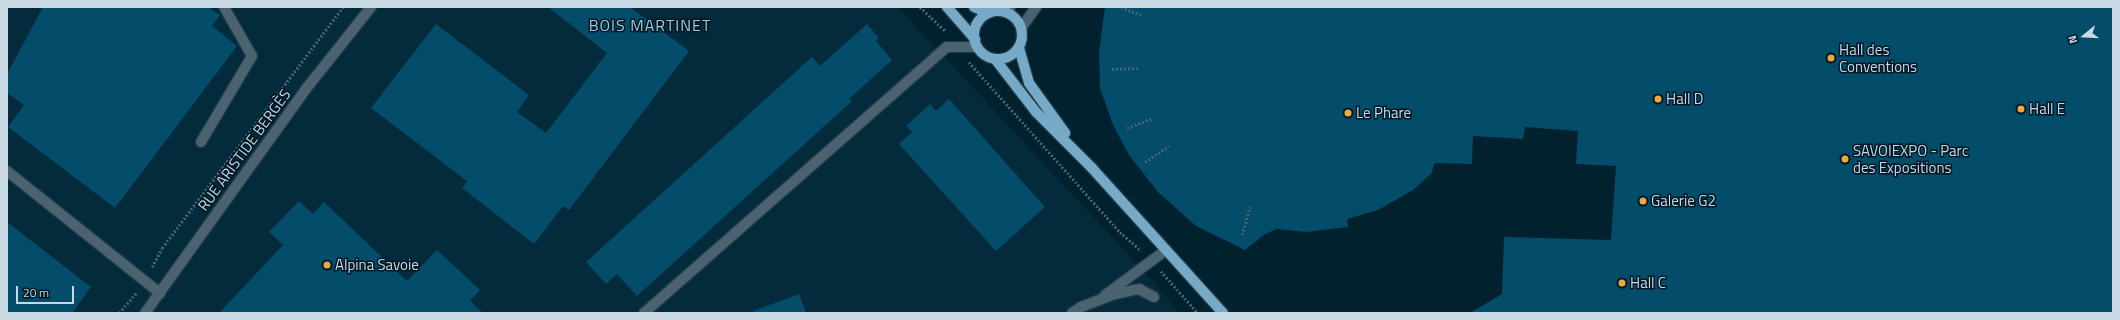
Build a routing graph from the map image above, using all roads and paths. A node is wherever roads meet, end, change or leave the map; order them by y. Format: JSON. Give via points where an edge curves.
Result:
{"nodes":[{"id":1,"x":224,"y":7,"type":"edge"},
{"id":2,"x":343,"y":7,"type":"edge"},
{"id":3,"x":371,"y":7,"type":"edge"},
{"id":4,"x":920,"y":7,"type":"edge"},
{"id":5,"x":947,"y":7,"type":"edge"},
{"id":6,"x":974,"y":7,"type":"edge"},
{"id":7,"x":1036,"y":7,"type":"edge"},
{"id":8,"x":1121,"y":7,"type":"edge"},
{"id":9,"x":1007,"y":10,"type":"edge"},
{"id":10,"x":989,"y":13,"type":"junction"},
{"id":11,"x":1142,"y":15,"type":"dead end"},
{"id":12,"x":1021,"y":28,"type":"junction"},
{"id":13,"x":976,"y":43,"type":"junction"},
{"id":14,"x":964,"y":47,"type":"junction"},
{"id":15,"x":1018,"y":48,"type":"junction"},
{"id":16,"x":995,"y":59,"type":"junction"},
{"id":17,"x":1112,"y":68,"type":"dead end"},
{"id":18,"x":1140,"y":68,"type":"dead end"},
{"id":19,"x":1153,"y":118,"type":"dead end"},
{"id":20,"x":1127,"y":128,"type":"dead end"},
{"id":21,"x":201,"y":142,"type":"dead end"},
{"id":22,"x":1169,"y":146,"type":"dead end"},
{"id":23,"x":1145,"y":162,"type":"dead end"},
{"id":24,"x":1092,"y":168,"type":"junction"},
{"id":25,"x":7,"y":171,"type":"edge"},
{"id":26,"x":1250,"y":207,"type":"dead end"},
{"id":27,"x":1242,"y":235,"type":"dead end"},
{"id":28,"x":1166,"y":250,"type":"junction"},
{"id":29,"x":1151,"y":260,"type":"junction"},
{"id":30,"x":144,"y":282,"type":"junction"},
{"id":31,"x":160,"y":293,"type":"junction"},
{"id":32,"x":1154,"y":297,"type":"dead end"},
{"id":33,"x":1096,"y":301,"type":"junction"},
{"id":34,"x":119,"y":313,"type":"edge"},
{"id":35,"x":145,"y":313,"type":"edge"},
{"id":36,"x":644,"y":313,"type":"edge"},
{"id":37,"x":1072,"y":313,"type":"edge"},
{"id":38,"x":1198,"y":313,"type":"edge"},
{"id":39,"x":1223,"y":313,"type":"edge"}],
"edges":[{"from":1,"to":21,"type":"street","via":[[252,56]]},
{"from":2,"to":30,"type":"path","via":[[162,248]]},
{"from":3,"to":31,"type":"street","name":"RUE ARISTIDE BERGÈS","via":[[306,90]]},
{"from":4,"to":14,"type":"path"},
{"from":5,"to":13,"type":"main road"},
{"from":6,"to":10,"type":"main road"},
{"from":7,"to":12,"type":"street"},
{"from":8,"to":11,"type":"path"},
{"from":9,"to":10,"type":"main road"},
{"from":9,"to":12,"type":"main road"},
{"from":10,"to":13,"type":"main road","via":[[978,24]]},
{"from":12,"to":15,"type":"main road","via":[[1022,42]]},
{"from":13,"to":14,"type":"street"},
{"from":13,"to":16,"type":"main road","via":[[988,57]]},
{"from":14,"to":29,"type":"path","via":[[964,57],[991,89],[1120,232]]},
{"from":14,"to":36,"type":"street","via":[[947,47]]},
{"from":15,"to":16,"type":"main road","via":[[1008,57]]},
{"from":15,"to":24,"type":"main road","via":[[1029,84]]},
{"from":16,"to":24,"type":"main road","via":[[1036,112]]},
{"from":17,"to":18,"type":"path"},
{"from":19,"to":20,"type":"path"},
{"from":22,"to":23,"type":"path"},
{"from":24,"to":28,"type":"main road"},
{"from":25,"to":30,"type":"street"},
{"from":26,"to":27,"type":"path"},
{"from":28,"to":29,"type":"street"},
{"from":28,"to":39,"type":"main road"},
{"from":29,"to":33,"type":"street","via":[[1141,270]]},
{"from":29,"to":38,"type":"path"},
{"from":30,"to":31,"type":"street"},
{"from":30,"to":34,"type":"path"},
{"from":31,"to":35,"type":"street","name":"RUE ARISTIDE BERGÈS"},
{"from":32,"to":33,"type":"street","via":[[1139,289]]},
{"from":33,"to":37,"type":"street"}]}
